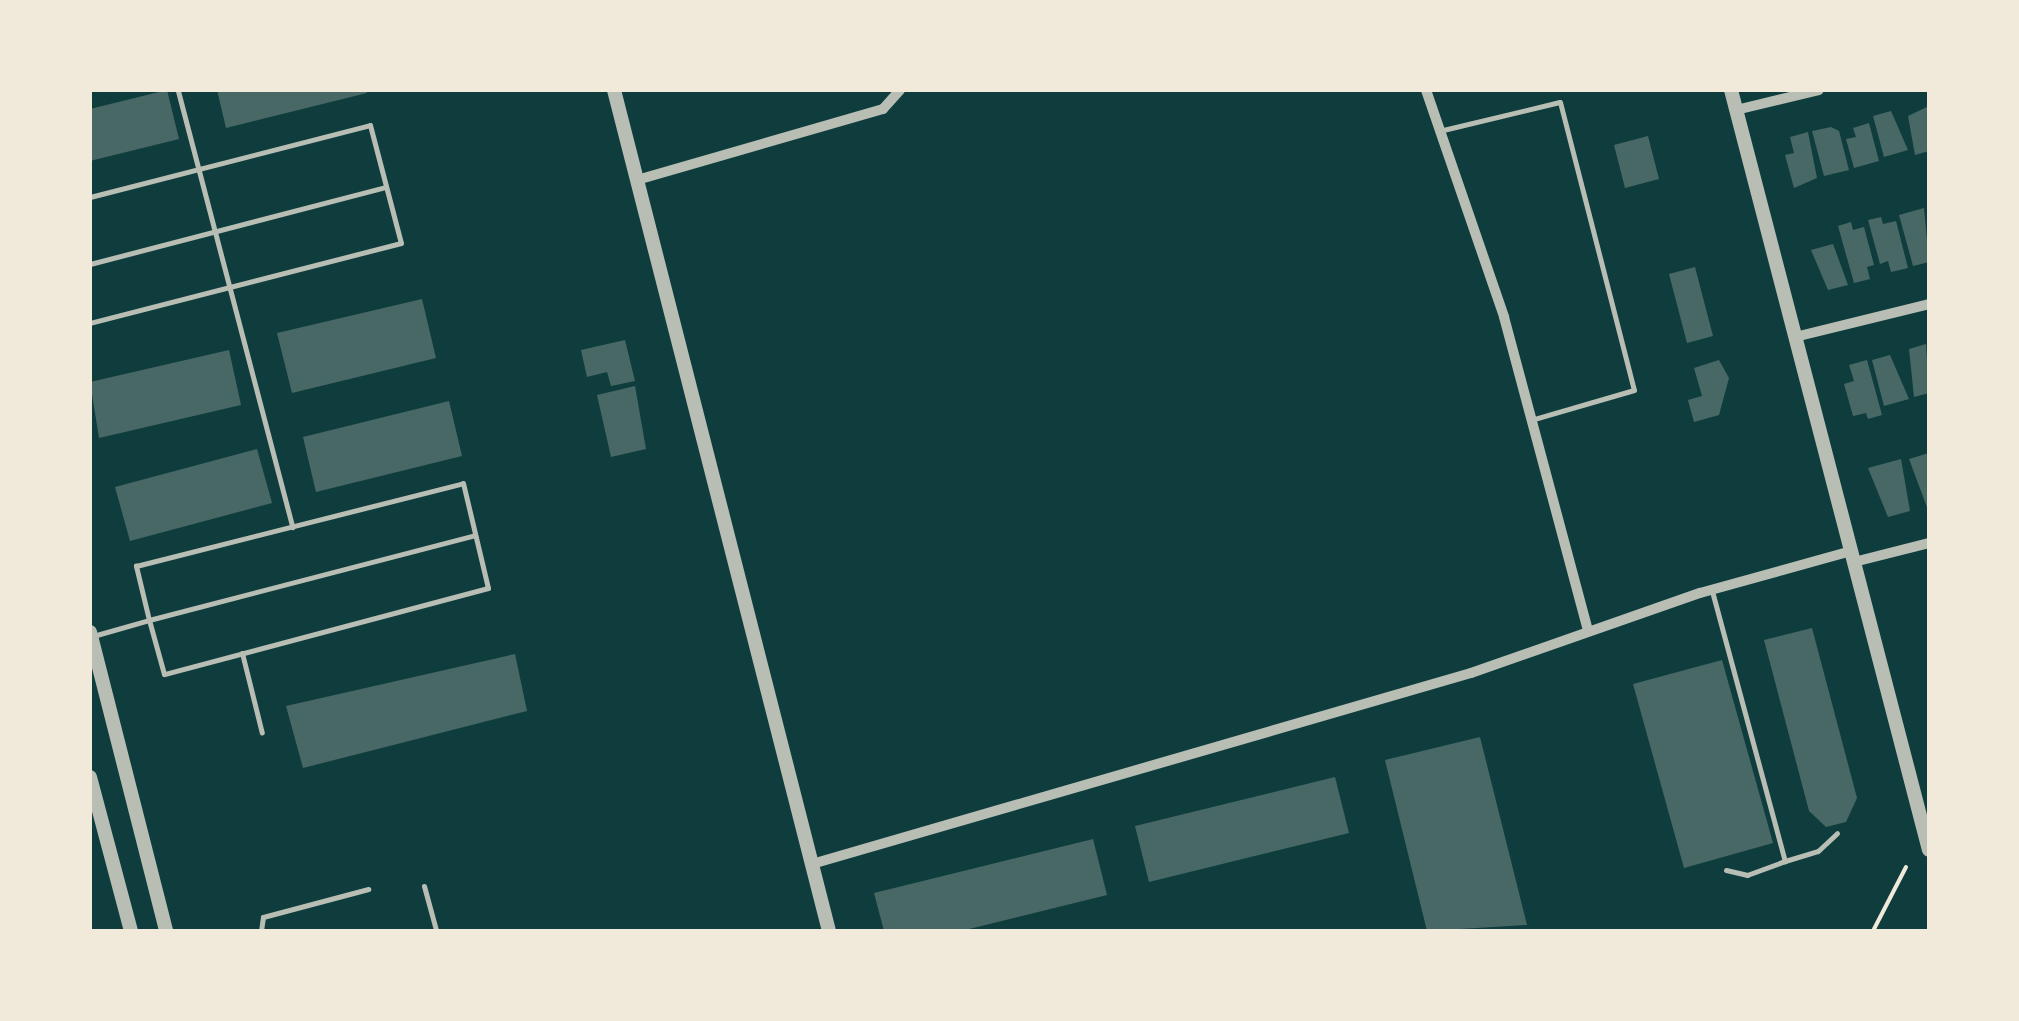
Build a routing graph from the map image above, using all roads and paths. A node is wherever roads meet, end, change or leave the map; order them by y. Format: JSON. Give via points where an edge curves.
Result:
{"nodes":[{"id":1,"x":614,"y":90,"type":"edge"},
{"id":2,"x":900,"y":90,"type":"edge"},
{"id":3,"x":1426,"y":90,"type":"edge"},
{"id":4,"x":1731,"y":90,"type":"edge"},
{"id":5,"x":1818,"y":90,"type":"edge"},
{"id":6,"x":178,"y":91,"type":"edge"},
{"id":7,"x":1736,"y":110,"type":"junction"},
{"id":8,"x":1436,"y":132,"type":"junction"},
{"id":9,"x":198,"y":170,"type":"junction"},
{"id":10,"x":637,"y":180,"type":"junction"},
{"id":11,"x":385,"y":187,"type":"junction"},
{"id":12,"x":90,"y":197,"type":"edge"},
{"id":13,"x":214,"y":231,"type":"junction"},
{"id":14,"x":90,"y":264,"type":"edge"},
{"id":15,"x":228,"y":288,"type":"junction"},
{"id":16,"x":1929,"y":304,"type":"edge"},
{"id":17,"x":90,"y":323,"type":"edge"},
{"id":18,"x":1795,"y":337,"type":"junction"},
{"id":19,"x":1531,"y":420,"type":"junction"},
{"id":20,"x":292,"y":527,"type":"junction"},
{"id":21,"x":475,"y":535,"type":"junction"},
{"id":22,"x":1929,"y":543,"type":"edge"},
{"id":23,"x":1852,"y":556,"type":"junction"},
{"id":24,"x":1712,"y":591,"type":"junction"},
{"id":25,"x":148,"y":620,"type":"junction"},
{"id":26,"x":1588,"y":630,"type":"junction"},
{"id":27,"x":90,"y":635,"type":"edge"},
{"id":28,"x":242,"y":653,"type":"junction"},
{"id":29,"x":262,"y":733,"type":"dead end"},
{"id":30,"x":90,"y":777,"type":"edge"},
{"id":31,"x":1837,"y":833,"type":"dead end"},
{"id":32,"x":1929,"y":850,"type":"edge"},
{"id":33,"x":1785,"y":861,"type":"junction"},
{"id":34,"x":812,"y":864,"type":"junction"},
{"id":35,"x":1906,"y":867,"type":"dead end"},
{"id":36,"x":1726,"y":870,"type":"dead end"},
{"id":37,"x":424,"y":886,"type":"dead end"},
{"id":38,"x":368,"y":888,"type":"dead end"},
{"id":39,"x":130,"y":931,"type":"edge"},
{"id":40,"x":166,"y":931,"type":"edge"},
{"id":41,"x":261,"y":931,"type":"edge"},
{"id":42,"x":436,"y":931,"type":"edge"},
{"id":43,"x":830,"y":931,"type":"edge"},
{"id":44,"x":1872,"y":931,"type":"edge"}],
"edges":[{"from":1,"to":10,"type":"street"},
{"from":2,"to":10,"type":"street","via":[[882,109]]},
{"from":3,"to":8,"type":"street"},
{"from":4,"to":7,"type":"street"},
{"from":5,"to":7,"type":"street"},
{"from":6,"to":9,"type":"lane"},
{"from":7,"to":18,"type":"street"},
{"from":8,"to":19,"type":"street","via":[[1472,214]]},
{"from":8,"to":19,"type":"lane","via":[[1560,102],[1634,390]]},
{"from":9,"to":11,"type":"lane","via":[[370,126]]},
{"from":9,"to":12,"type":"lane"},
{"from":9,"to":13,"type":"lane"},
{"from":10,"to":34,"type":"street"},
{"from":11,"to":13,"type":"lane"},
{"from":11,"to":15,"type":"lane","via":[[402,242]]},
{"from":13,"to":14,"type":"lane"},
{"from":13,"to":15,"type":"lane"},
{"from":15,"to":17,"type":"lane"},
{"from":15,"to":20,"type":"lane"},
{"from":16,"to":18,"type":"street"},
{"from":18,"to":23,"type":"street"},
{"from":19,"to":26,"type":"street"},
{"from":20,"to":21,"type":"lane","via":[[463,483]]},
{"from":20,"to":25,"type":"lane","via":[[136,566]]},
{"from":21,"to":25,"type":"lane"},
{"from":21,"to":28,"type":"lane","via":[[488,588]]},
{"from":22,"to":23,"type":"street"},
{"from":23,"to":24,"type":"street"},
{"from":23,"to":32,"type":"street"},
{"from":24,"to":26,"type":"street"},
{"from":24,"to":33,"type":"lane"},
{"from":25,"to":27,"type":"lane"},
{"from":25,"to":28,"type":"lane","via":[[164,674]]},
{"from":26,"to":34,"type":"street","via":[[1471,674]]},
{"from":27,"to":40,"type":"street"},
{"from":28,"to":29,"type":"lane"},
{"from":30,"to":39,"type":"street"},
{"from":31,"to":33,"type":"lane","via":[[1818,850]]},
{"from":33,"to":36,"type":"lane","via":[[1746,875]]},
{"from":34,"to":43,"type":"street"},
{"from":35,"to":44,"type":"path"},
{"from":37,"to":42,"type":"lane"},
{"from":38,"to":41,"type":"lane","via":[[263,917]]}]}
